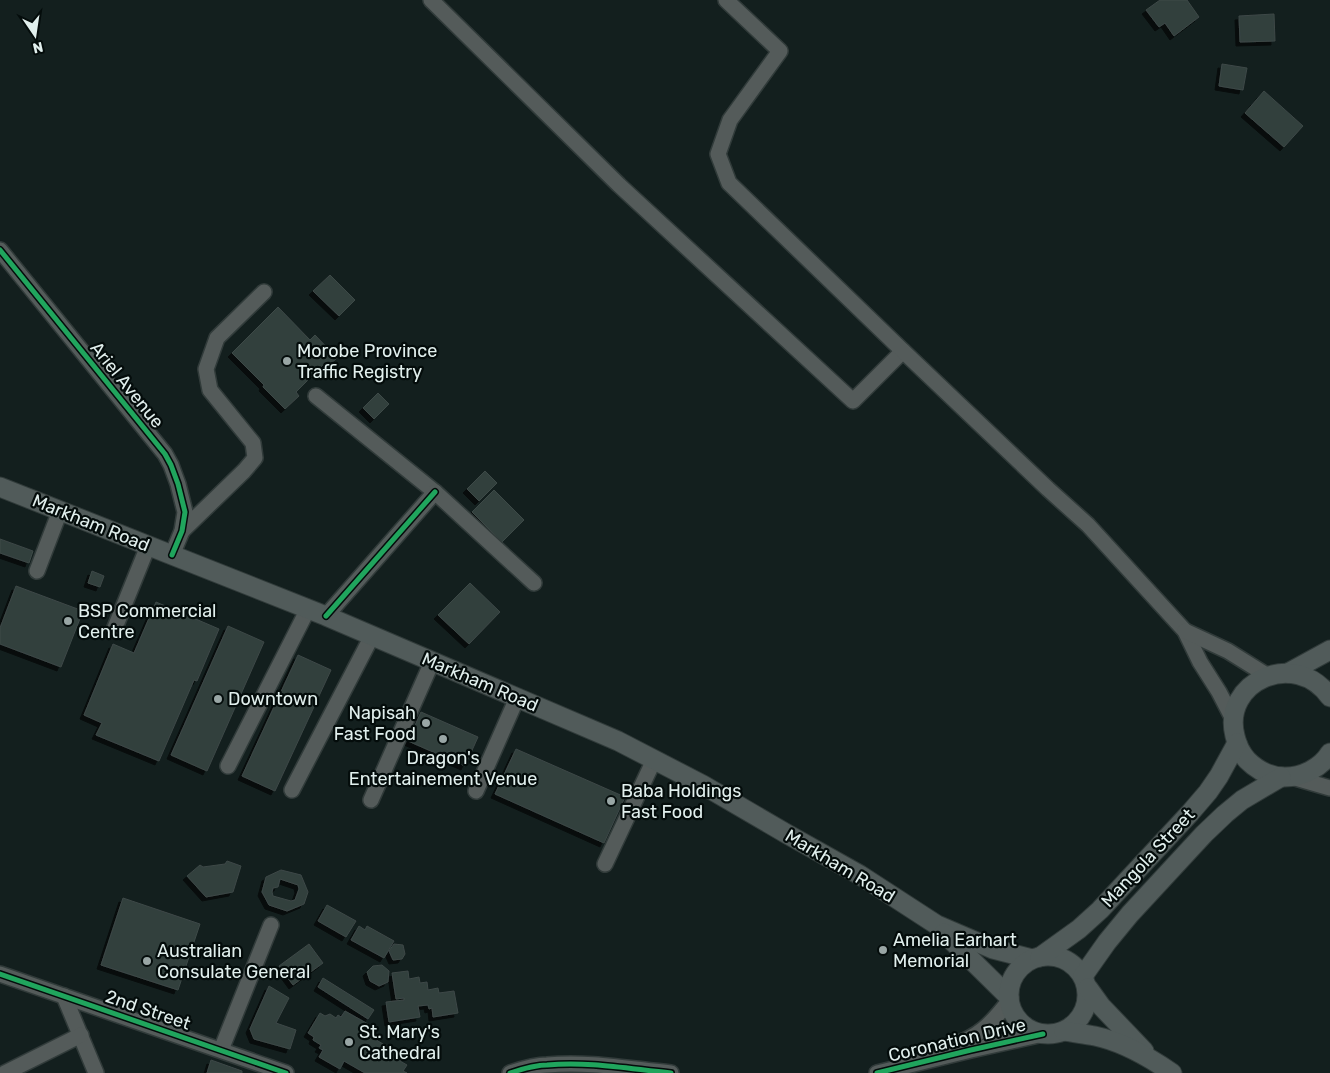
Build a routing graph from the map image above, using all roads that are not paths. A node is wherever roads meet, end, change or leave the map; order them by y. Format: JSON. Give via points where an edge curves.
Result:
{"nodes":[{"id":1,"x":431,"y":0,"type":"edge"},
{"id":2,"x":726,"y":0,"type":"edge"},
{"id":3,"x":0,"y":250,"type":"edge"},
{"id":4,"x":264,"y":292,"type":"dead end"},
{"id":5,"x":903,"y":351,"type":"junction"},
{"id":6,"x":316,"y":396,"type":"dead end"},
{"id":7,"x":0,"y":487,"type":"edge"},
{"id":8,"x":435,"y":492,"type":"junction"},
{"id":9,"x":60,"y":511,"type":"junction"},
{"id":10,"x":182,"y":531,"type":"junction"},
{"id":11,"x":148,"y":546,"type":"junction"},
{"id":12,"x":172,"y":555,"type":"junction"},
{"id":13,"x":38,"y":571,"type":"dead end"},
{"id":14,"x":534,"y":583,"type":"dead end"},
{"id":15,"x":308,"y":609,"type":"junction"},
{"id":16,"x":326,"y":616,"type":"junction"},
{"id":17,"x":114,"y":630,"type":"dead end"},
{"id":18,"x":1185,"y":631,"type":"junction"},
{"id":19,"x":372,"y":636,"type":"junction"},
{"id":20,"x":1330,"y":650,"type":"edge"},
{"id":21,"x":432,"y":662,"type":"junction"},
{"id":22,"x":1288,"y":672,"type":"junction"},
{"id":23,"x":1268,"y":676,"type":"junction"},
{"id":24,"x":1330,"y":697,"type":"edge"},
{"id":25,"x":517,"y":698,"type":"junction"},
{"id":26,"x":1234,"y":719,"type":"junction"},
{"id":27,"x":1237,"y":743,"type":"junction"},
{"id":28,"x":1330,"y":752,"type":"edge"},
{"id":29,"x":654,"y":760,"type":"junction"},
{"id":30,"x":228,"y":766,"type":"dead end"},
{"id":31,"x":1286,"y":777,"type":"junction"},
{"id":32,"x":1330,"y":788,"type":"edge"},
{"id":33,"x":292,"y":790,"type":"dead end"},
{"id":34,"x":476,"y":791,"type":"dead end"},
{"id":35,"x":371,"y":800,"type":"dead end"},
{"id":36,"x":605,"y":864,"type":"dead end"},
{"id":37,"x":271,"y":925,"type":"dead end"},
{"id":38,"x":937,"y":925,"type":"junction"},
{"id":39,"x":1036,"y":958,"type":"junction"},
{"id":40,"x":0,"y":974,"type":"edge"},
{"id":41,"x":1086,"y":982,"type":"junction"},
{"id":42,"x":64,"y":996,"type":"junction"},
{"id":43,"x":1009,"y":999,"type":"junction"},
{"id":44,"x":1064,"y":1031,"type":"junction"},
{"id":45,"x":1043,"y":1034,"type":"junction"},
{"id":46,"x":81,"y":1035,"type":"junction"},
{"id":47,"x":220,"y":1050,"type":"junction"},
{"id":48,"x":1151,"y":1059,"type":"junction"},
{"id":49,"x":898,"y":1067,"type":"junction"},
{"id":50,"x":5,"y":1073,"type":"edge"},
{"id":51,"x":96,"y":1073,"type":"edge"},
{"id":52,"x":286,"y":1073,"type":"edge"},
{"id":53,"x":510,"y":1073,"type":"edge"},
{"id":54,"x":671,"y":1073,"type":"edge"},
{"id":55,"x":877,"y":1073,"type":"edge"},
{"id":56,"x":1172,"y":1073,"type":"edge"}],
"edges":[{"from":1,"to":5,"type":"street","via":[[619,185],[853,401]]},
{"from":2,"to":5,"type":"street","via":[[780,51],[730,120],[718,154],[729,183]]},
{"from":3,"to":10,"type":"street","name":"Ariel Avenue","via":[[165,454],[178,484],[185,512]]},
{"from":4,"to":10,"type":"street","via":[[217,338],[206,369],[210,390],[253,442],[255,458]]},
{"from":5,"to":18,"type":"street","via":[[1088,525]]},
{"from":6,"to":8,"type":"street"},
{"from":7,"to":9,"type":"main road","name":"Markham Road"},
{"from":8,"to":14,"type":"street"},
{"from":8,"to":16,"type":"street"},
{"from":9,"to":11,"type":"main road","name":"Markham Road"},
{"from":9,"to":13,"type":"street"},
{"from":10,"to":12,"type":"street","name":"Ariel Avenue"},
{"from":11,"to":12,"type":"main road","name":"Markham Road"},
{"from":11,"to":17,"type":"street"},
{"from":12,"to":15,"type":"main road","name":"Markham Road"},
{"from":15,"to":16,"type":"main road","name":"Markham Road"},
{"from":15,"to":30,"type":"street"},
{"from":16,"to":19,"type":"main road","name":"Markham Road"},
{"from":18,"to":23,"type":"street","via":[[1228,651]]},
{"from":18,"to":26,"type":"street"},
{"from":19,"to":21,"type":"main road","name":"Markham Road"},
{"from":19,"to":33,"type":"street"},
{"from":20,"to":22,"type":"main road"},
{"from":21,"to":25,"type":"main road","name":"Markham Road"},
{"from":21,"to":35,"type":"street"},
{"from":22,"to":23,"type":"main road"},
{"from":22,"to":24,"type":"main road","via":[[1314,680]]},
{"from":23,"to":26,"type":"main road","via":[[1244,692]]},
{"from":25,"to":29,"type":"main road","name":"Markham Road"},
{"from":25,"to":34,"type":"street"},
{"from":26,"to":27,"type":"main road"},
{"from":27,"to":31,"type":"main road","via":[[1254,766],[1267,774]]},
{"from":27,"to":39,"type":"main road","name":"Mangola Street","via":[[1208,792],[1100,910],[1079,929]]},
{"from":28,"to":31,"type":"main road","name":"Mangola Street","via":[[1318,766],[1306,773]]},
{"from":29,"to":36,"type":"street"},
{"from":29,"to":38,"type":"main road","name":"Markham Road","via":[[860,875]]},
{"from":31,"to":32,"type":"street"},
{"from":31,"to":41,"type":"main road","name":"Mangola Street","via":[[1242,800],[1204,834],[1118,928]]},
{"from":37,"to":47,"type":"street"},
{"from":38,"to":39,"type":"main road","name":"Markham Road","via":[[993,949]]},
{"from":38,"to":43,"type":"main road","name":"Markham Road"},
{"from":39,"to":41,"type":"main road","via":[[1050,956],[1065,960],[1077,968]]},
{"from":39,"to":43,"type":"main road","via":[[1014,975]]},
{"from":40,"to":42,"type":"street","name":"2nd Street"},
{"from":41,"to":44,"type":"main road","via":[[1086,1009],[1074,1026]]},
{"from":41,"to":48,"type":"main road","via":[[1101,1006]]},
{"from":42,"to":46,"type":"street"},
{"from":42,"to":47,"type":"street","name":"2nd Street"},
{"from":43,"to":45,"type":"main road","via":[[1020,1024]]},
{"from":43,"to":49,"type":"street","name":"Coronation Drive","via":[[992,1023],[978,1034]]},
{"from":44,"to":45,"type":"main road"},
{"from":44,"to":48,"type":"main road","via":[[1118,1043]]},
{"from":45,"to":49,"type":"street","name":"Coronation Drive"},
{"from":46,"to":50,"type":"street"},
{"from":46,"to":51,"type":"street"},
{"from":47,"to":52,"type":"street","name":"2nd Street"},
{"from":48,"to":56,"type":"main road"},
{"from":49,"to":55,"type":"street","name":"Coronation Drive"},
{"from":53,"to":54,"type":"street","via":[[546,1064],[576,1064]]}]}
